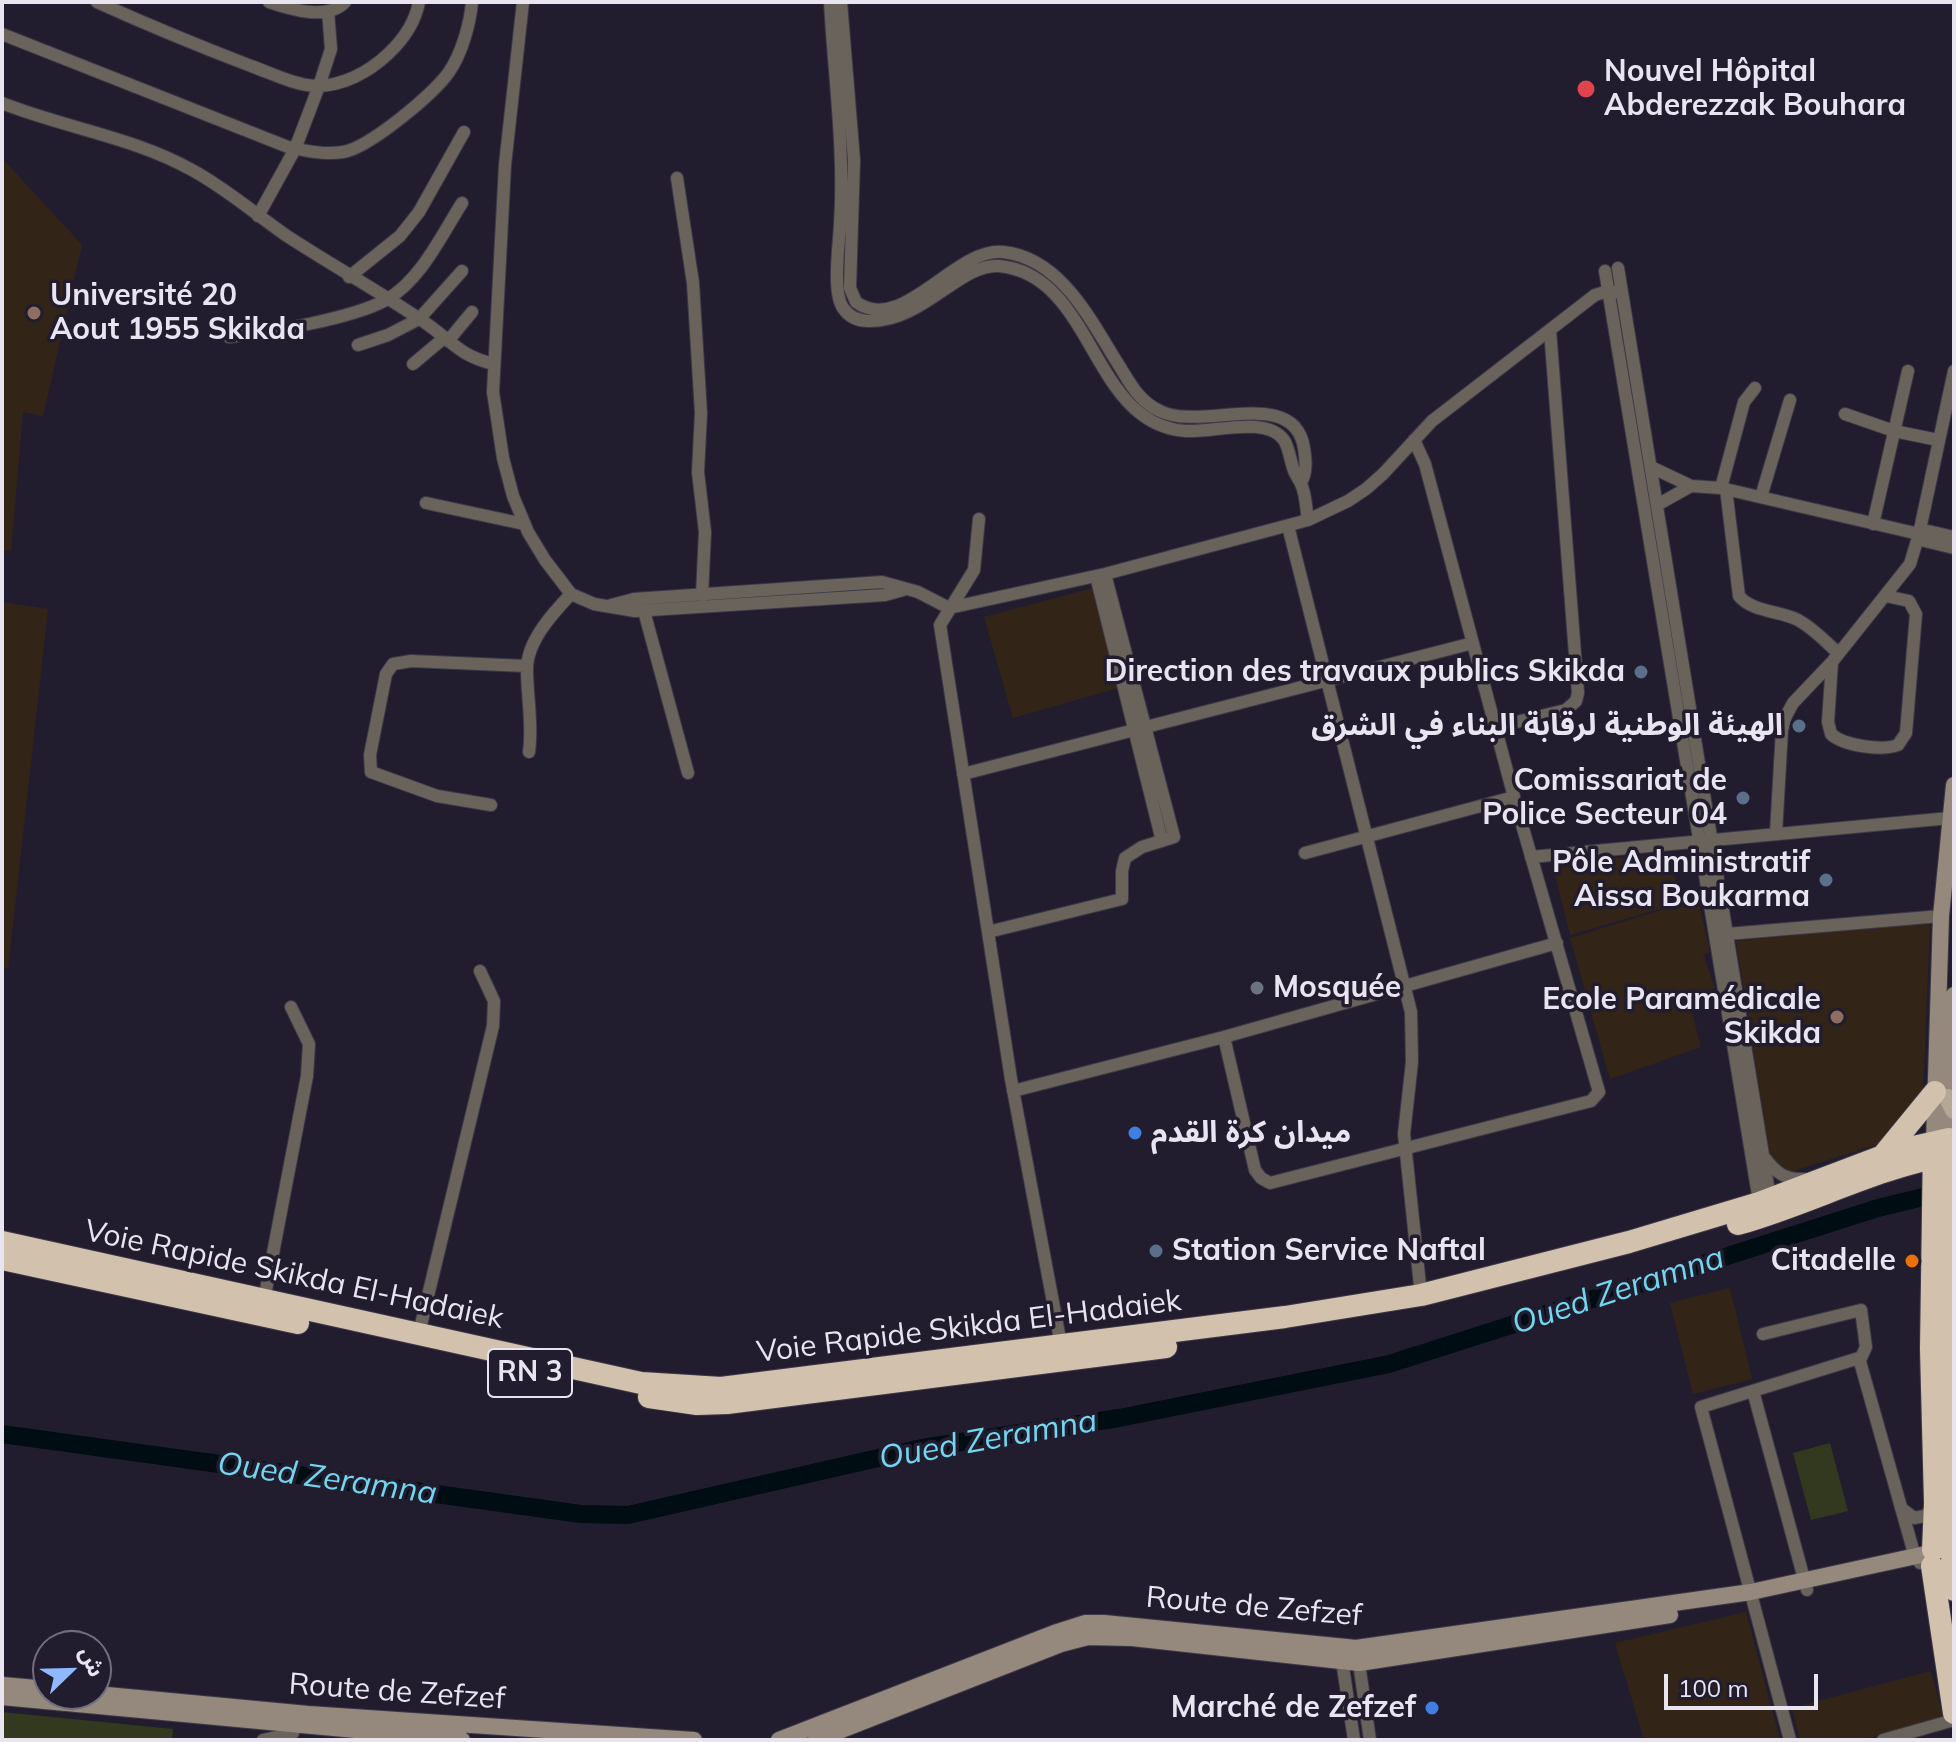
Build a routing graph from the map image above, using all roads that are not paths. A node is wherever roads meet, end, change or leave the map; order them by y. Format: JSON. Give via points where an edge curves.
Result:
{"nodes":[{"id":1,"x":97,"y":2,"type":"edge"},
{"id":2,"x":269,"y":2,"type":"edge"},
{"id":3,"x":345,"y":2,"type":"edge"},
{"id":4,"x":419,"y":2,"type":"edge"},
{"id":5,"x":472,"y":2,"type":"edge"},
{"id":6,"x":523,"y":2,"type":"edge"},
{"id":7,"x":830,"y":2,"type":"edge"},
{"id":8,"x":841,"y":2,"type":"edge"},
{"id":9,"x":328,"y":11,"type":"junction"},
{"id":10,"x":2,"y":34,"type":"edge"},
{"id":11,"x":319,"y":86,"type":"junction"},
{"id":12,"x":2,"y":103,"type":"edge"},
{"id":13,"x":464,"y":132,"type":"dead end"},
{"id":14,"x":295,"y":149,"type":"junction"},
{"id":15,"x":677,"y":178,"type":"dead end"},
{"id":16,"x":462,"y":203,"type":"dead end"},
{"id":17,"x":258,"y":216,"type":"junction"},
{"id":18,"x":462,"y":271,"type":"dead end"},
{"id":19,"x":349,"y":277,"type":"junction"},
{"id":20,"x":1608,"y":291,"type":"junction"},
{"id":21,"x":1622,"y":293,"type":"junction"},
{"id":22,"x":386,"y":299,"type":"junction"},
{"id":23,"x":472,"y":312,"type":"dead end"},
{"id":24,"x":881,"y":315,"type":"junction"},
{"id":25,"x":419,"y":319,"type":"junction"},
{"id":26,"x":1550,"y":330,"type":"junction"},
{"id":27,"x":229,"y":337,"type":"dead end"},
{"id":28,"x":446,"y":340,"type":"junction"},
{"id":29,"x":358,"y":345,"type":"dead end"},
{"id":30,"x":413,"y":364,"type":"dead end"},
{"id":31,"x":494,"y":364,"type":"junction"},
{"id":32,"x":1908,"y":371,"type":"dead end"},
{"id":33,"x":1954,"y":371,"type":"edge"},
{"id":34,"x":1755,"y":388,"type":"dead end"},
{"id":35,"x":1790,"y":400,"type":"dead end"},
{"id":36,"x":1845,"y":414,"type":"dead end"},
{"id":37,"x":1894,"y":431,"type":"junction"},
{"id":38,"x":1414,"y":440,"type":"junction"},
{"id":39,"x":1938,"y":440,"type":"junction"},
{"id":40,"x":1651,"y":467,"type":"junction"},
{"id":41,"x":1691,"y":486,"type":"junction"},
{"id":42,"x":1723,"y":489,"type":"junction"},
{"id":43,"x":1761,"y":497,"type":"junction"},
{"id":44,"x":426,"y":503,"type":"dead end"},
{"id":45,"x":1657,"y":505,"type":"junction"},
{"id":46,"x":979,"y":519,"type":"dead end"},
{"id":47,"x":1308,"y":520,"type":"junction"},
{"id":48,"x":524,"y":524,"type":"junction"},
{"id":49,"x":1873,"y":524,"type":"junction"},
{"id":50,"x":1288,"y":526,"type":"junction"},
{"id":51,"x":1919,"y":534,"type":"junction"},
{"id":52,"x":1954,"y":537,"type":"edge"},
{"id":53,"x":1954,"y":548,"type":"edge"},
{"id":54,"x":1101,"y":575,"type":"junction"},
{"id":55,"x":906,"y":589,"type":"junction"},
{"id":56,"x":571,"y":594,"type":"junction"},
{"id":57,"x":702,"y":595,"type":"junction"},
{"id":58,"x":1886,"y":596,"type":"junction"},
{"id":59,"x":608,"y":606,"type":"junction"},
{"id":60,"x":949,"y":608,"type":"junction"},
{"id":61,"x":644,"y":611,"type":"junction"},
{"id":62,"x":1473,"y":643,"type":"junction"},
{"id":63,"x":1835,"y":657,"type":"junction"},
{"id":64,"x":526,"y":666,"type":"junction"},
{"id":65,"x":1328,"y":680,"type":"junction"},
{"id":66,"x":1496,"y":727,"type":"junction"},
{"id":67,"x":1140,"y":728,"type":"junction"},
{"id":68,"x":529,"y":752,"type":"dead end"},
{"id":69,"x":688,"y":773,"type":"dead end"},
{"id":70,"x":963,"y":774,"type":"junction"},
{"id":71,"x":1954,"y":785,"type":"edge"},
{"id":72,"x":1514,"y":797,"type":"junction"},
{"id":73,"x":491,"y":805,"type":"dead end"},
{"id":74,"x":1952,"y":817,"type":"edge"},
{"id":75,"x":1776,"y":833,"type":"junction"},
{"id":76,"x":1368,"y":836,"type":"junction"},
{"id":77,"x":1705,"y":840,"type":"junction"},
{"id":78,"x":1305,"y":853,"type":"dead end"},
{"id":79,"x":1531,"y":857,"type":"junction"},
{"id":80,"x":1941,"y":916,"type":"junction"},
{"id":81,"x":988,"y":932,"type":"junction"},
{"id":82,"x":1727,"y":934,"type":"junction"},
{"id":83,"x":1557,"y":943,"type":"junction"},
{"id":84,"x":480,"y":971,"type":"dead end"},
{"id":85,"x":1406,"y":985,"type":"junction"},
{"id":86,"x":1954,"y":995,"type":"edge"},
{"id":87,"x":291,"y":1007,"type":"dead end"},
{"id":88,"x":1224,"y":1037,"type":"junction"},
{"id":89,"x":1013,"y":1091,"type":"junction"},
{"id":90,"x":1946,"y":1100,"type":"edge"},
{"id":91,"x":1405,"y":1147,"type":"junction"},
{"id":92,"x":1763,"y":1156,"type":"junction"},
{"id":93,"x":1946,"y":1158,"type":"edge"},
{"id":94,"x":1886,"y":1163,"type":"junction"},
{"id":95,"x":1824,"y":1177,"type":"junction"},
{"id":96,"x":1766,"y":1208,"type":"junction"},
{"id":97,"x":1941,"y":1218,"type":"junction"},
{"id":98,"x":2,"y":1242,"type":"edge"},
{"id":99,"x":2,"y":1259,"type":"edge"},
{"id":100,"x":1421,"y":1295,"type":"junction"},
{"id":101,"x":264,"y":1300,"type":"junction"},
{"id":102,"x":419,"y":1333,"type":"junction"},
{"id":103,"x":1763,"y":1334,"type":"dead end"},
{"id":104,"x":1063,"y":1352,"type":"junction"},
{"id":105,"x":1860,"y":1360,"type":"junction"},
{"id":106,"x":1753,"y":1391,"type":"junction"},
{"id":107,"x":1952,"y":1481,"type":"edge"},
{"id":108,"x":1934,"y":1507,"type":"junction"},
{"id":109,"x":1901,"y":1508,"type":"junction"},
{"id":110,"x":1937,"y":1559,"type":"edge"},
{"id":111,"x":1806,"y":1585,"type":"junction"},
{"id":112,"x":1954,"y":1590,"type":"edge"},
{"id":113,"x":1752,"y":1596,"type":"junction"},
{"id":114,"x":1349,"y":1655,"type":"junction"},
{"id":115,"x":2,"y":1685,"type":"edge"},
{"id":116,"x":32,"y":1688,"type":"edge"},
{"id":117,"x":2,"y":1697,"type":"edge"},
{"id":118,"x":112,"y":1697,"type":"edge"},
{"id":119,"x":1954,"y":1713,"type":"edge"},
{"id":120,"x":1954,"y":1720,"type":"edge"},
{"id":121,"x":297,"y":1728,"type":"edge"},
{"id":122,"x":263,"y":1740,"type":"edge"},
{"id":123,"x":459,"y":1740,"type":"edge"},
{"id":124,"x":694,"y":1740,"type":"edge"},
{"id":125,"x":779,"y":1740,"type":"edge"},
{"id":126,"x":816,"y":1740,"type":"edge"},
{"id":127,"x":1354,"y":1740,"type":"edge"},
{"id":128,"x":1370,"y":1740,"type":"edge"},
{"id":129,"x":1790,"y":1740,"type":"edge"},
{"id":130,"x":1883,"y":1740,"type":"edge"}],
"edges":[{"from":1,"to":11,"type":"street","via":[[274,74]]},
{"from":2,"to":9,"type":"street"},
{"from":3,"to":9,"type":"street"},
{"from":4,"to":11,"type":"street","via":[[405,35],[374,67]]},
{"from":5,"to":14,"type":"street","via":[[456,59],[437,88],[359,147],[329,153]]},
{"from":6,"to":31,"type":"street","via":[[505,165]]},
{"from":7,"to":24,"type":"street","via":[[840,156],[838,294],[853,318],[864,321]]},
{"from":8,"to":24,"type":"street","via":[[854,160],[850,288],[860,305]]},
{"from":9,"to":11,"type":"street","via":[[331,49]]},
{"from":10,"to":14,"type":"street"},
{"from":11,"to":14,"type":"street"},
{"from":12,"to":17,"type":"street","via":[[138,145],[221,187]]},
{"from":13,"to":19,"type":"street","via":[[400,236]]},
{"from":14,"to":17,"type":"street"},
{"from":15,"to":57,"type":"street","via":[[693,283],[701,413]]},
{"from":16,"to":22,"type":"street","via":[[410,279]]},
{"from":17,"to":19,"type":"street"},
{"from":18,"to":25,"type":"street"},
{"from":19,"to":22,"type":"street"},
{"from":20,"to":21,"type":"street"},
{"from":20,"to":21,"type":"street","via":[[1612,270]]},
{"from":20,"to":26,"type":"street"},
{"from":20,"to":77,"type":"street"},
{"from":21,"to":40,"type":"street"},
{"from":22,"to":25,"type":"street"},
{"from":22,"to":27,"type":"street","via":[[349,313]]},
{"from":23,"to":28,"type":"street"},
{"from":24,"to":47,"type":"street","via":[[980,254],[1021,256],[1068,289],[1149,405],[1180,418],[1264,413],[1287,419],[1303,446],[1306,469],[1301,483]]},
{"from":25,"to":28,"type":"street"},
{"from":25,"to":29,"type":"street"},
{"from":26,"to":38,"type":"street"},
{"from":26,"to":66,"type":"street","via":[[1577,697],[1566,710]]},
{"from":28,"to":30,"type":"street"},
{"from":28,"to":31,"type":"street","via":[[462,354]]},
{"from":31,"to":48,"type":"street","via":[[496,424]]},
{"from":32,"to":37,"type":"street"},
{"from":33,"to":39,"type":"street"},
{"from":34,"to":42,"type":"street","via":[[1744,402]]},
{"from":35,"to":43,"type":"street"},
{"from":36,"to":37,"type":"street"},
{"from":37,"to":39,"type":"street"},
{"from":37,"to":49,"type":"street"},
{"from":38,"to":47,"type":"street","via":[[1366,489]]},
{"from":38,"to":62,"type":"street"},
{"from":39,"to":51,"type":"street"},
{"from":40,"to":41,"type":"street"},
{"from":40,"to":45,"type":"street"},
{"from":41,"to":42,"type":"street"},
{"from":41,"to":45,"type":"street"},
{"from":42,"to":43,"type":"street"},
{"from":42,"to":63,"type":"street","via":[[1739,596],[1748,605],[1795,618]]},
{"from":43,"to":49,"type":"street"},
{"from":44,"to":48,"type":"street"},
{"from":45,"to":77,"type":"street"},
{"from":46,"to":60,"type":"street","via":[[974,570]]},
{"from":47,"to":50,"type":"street"},
{"from":48,"to":56,"type":"street"},
{"from":49,"to":51,"type":"street"},
{"from":50,"to":54,"type":"street"},
{"from":50,"to":65,"type":"street"},
{"from":51,"to":52,"type":"street"},
{"from":51,"to":53,"type":"street","via":[[1925,541]]},
{"from":51,"to":58,"type":"street","via":[[1910,564]]},
{"from":54,"to":60,"type":"street"},
{"from":54,"to":67,"type":"street"},
{"from":55,"to":57,"type":"street","via":[[882,582]]},
{"from":55,"to":60,"type":"street"},
{"from":55,"to":61,"type":"street","via":[[885,595]]},
{"from":56,"to":59,"type":"street"},
{"from":56,"to":64,"type":"street","via":[[543,624]]},
{"from":57,"to":59,"type":"street"},
{"from":58,"to":63,"type":"street"},
{"from":58,"to":63,"type":"street","via":[[1909,601],[1916,614],[1906,733],[1898,745],[1842,742],[1831,734]]},
{"from":59,"to":61,"type":"street"},
{"from":60,"to":70,"type":"street","via":[[940,625]]},
{"from":61,"to":69,"type":"street"},
{"from":62,"to":65,"type":"street"},
{"from":62,"to":66,"type":"street"},
{"from":63,"to":75,"type":"street","via":[[1793,703],[1783,723]]},
{"from":64,"to":68,"type":"street"},
{"from":64,"to":73,"type":"street","via":[[411,661],[393,664],[386,674],[371,772],[437,796]]},
{"from":65,"to":67,"type":"street"},
{"from":65,"to":76,"type":"street"},
{"from":66,"to":72,"type":"street"},
{"from":67,"to":70,"type":"street"},
{"from":67,"to":81,"type":"street","via":[[1168,839],[1125,858],[1122,899]]},
{"from":70,"to":81,"type":"street"},
{"from":71,"to":74,"type":"main road"},
{"from":72,"to":76,"type":"street"},
{"from":72,"to":79,"type":"street"},
{"from":74,"to":75,"type":"street"},
{"from":74,"to":80,"type":"main road"},
{"from":75,"to":77,"type":"street"},
{"from":76,"to":78,"type":"street"},
{"from":76,"to":85,"type":"street"},
{"from":77,"to":79,"type":"street"},
{"from":77,"to":82,"type":"street"},
{"from":77,"to":96,"type":"street"},
{"from":79,"to":83,"type":"street"},
{"from":80,"to":82,"type":"street"},
{"from":80,"to":90,"type":"main road"},
{"from":81,"to":89,"type":"street"},
{"from":82,"to":92,"type":"street"},
{"from":83,"to":85,"type":"street"},
{"from":83,"to":91,"type":"street","via":[[1597,1096]]},
{"from":84,"to":102,"type":"street","via":[[494,1001],[493,1026]]},
{"from":85,"to":88,"type":"street"},
{"from":85,"to":91,"type":"street","via":[[1413,1045]]},
{"from":86,"to":90,"type":"main road"},
{"from":87,"to":101,"type":"street","via":[[309,1044],[307,1076]]},
{"from":88,"to":89,"type":"street"},
{"from":88,"to":91,"type":"street","via":[[1255,1170],[1265,1181],[1276,1183]]},
{"from":89,"to":104,"type":"street"},
{"from":90,"to":93,"type":"main road"},
{"from":90,"to":94,"type":"highway"},
{"from":91,"to":100,"type":"street"},
{"from":92,"to":95,"type":"street","via":[[1780,1176]]},
{"from":92,"to":96,"type":"street"},
{"from":93,"to":94,"type":"highway","name":"Voie Rapide Skikda El-Hadaiek","number":"RN 3"},
{"from":93,"to":94,"type":"highway","via":[[1912,1170]]},
{"from":93,"to":97,"type":"highway"},
{"from":94,"to":95,"type":"highway","name":"Voie Rapide Skikda El-Hadaiek","number":"RN 3"},
{"from":94,"to":96,"type":"highway","name":"Voie Rapide Skikda El-Hadaiek","number":"RN 3"},
{"from":95,"to":96,"type":"highway","name":"Voie Rapide Skikda El-Hadaiek","number":"RN 3"},
{"from":96,"to":100,"type":"highway","name":"Voie Rapide Skikda El-Hadaiek","number":"RN 3"},
{"from":96,"to":104,"type":"highway","name":"Voie Rapide Skikda El-Hadaiek","number":"RN 3","via":[[1448,1304],[1284,1330]]},
{"from":97,"to":107,"type":"highway"},
{"from":97,"to":108,"type":"highway","via":[[1931,1349]]},
{"from":98,"to":101,"type":"highway","name":"Voie Rapide Skikda El-Hadaiek","number":"RN 3"},
{"from":99,"to":104,"type":"highway","name":"Voie Rapide Skikda El-Hadaiek","number":"RN 3","via":[[626,1394],[697,1404]]},
{"from":100,"to":104,"type":"highway","name":"Voie Rapide Skikda El-Hadaiek","number":"RN 3"},
{"from":101,"to":102,"type":"highway","name":"Voie Rapide Skikda El-Hadaiek","number":"RN 3"},
{"from":102,"to":104,"type":"highway","name":"Voie Rapide Skikda El-Hadaiek","number":"RN 3","via":[[641,1383],[721,1388]]},
{"from":103,"to":105,"type":"street","via":[[1861,1310],[1866,1347]]},
{"from":105,"to":106,"type":"street"},
{"from":105,"to":109,"type":"street"},
{"from":106,"to":111,"type":"street"},
{"from":106,"to":113,"type":"street","via":[[1701,1407]]},
{"from":107,"to":110,"type":"highway"},
{"from":108,"to":109,"type":"street","via":[[1914,1518]]},
{"from":108,"to":110,"type":"highway"},
{"from":109,"to":110,"type":"street"},
{"from":110,"to":111,"type":"main road","name":"Route de Zefzef"},
{"from":110,"to":112,"type":"highway"},
{"from":110,"to":119,"type":"highway"},
{"from":111,"to":113,"type":"main road","name":"Route de Zefzef"},
{"from":113,"to":114,"type":"main road","name":"Route de Zefzef"},
{"from":113,"to":129,"type":"street"},
{"from":114,"to":125,"type":"main road","name":"Route de Zefzef","via":[[1085,1623]]},
{"from":114,"to":126,"type":"main road","name":"Route de Zefzef","via":[[1088,1637]]},
{"from":114,"to":127,"type":"street"},
{"from":114,"to":128,"type":"street"},
{"from":115,"to":116,"type":"main road"},
{"from":117,"to":121,"type":"main road","name":"Route de Zefzef"},
{"from":118,"to":121,"type":"main road","name":"Route de Zefzef"},
{"from":120,"to":130,"type":"street"},
{"from":121,"to":122,"type":"street"},
{"from":121,"to":123,"type":"main road","name":"Route de Zefzef"},
{"from":121,"to":124,"type":"main road","name":"Route de Zefzef"}]}
